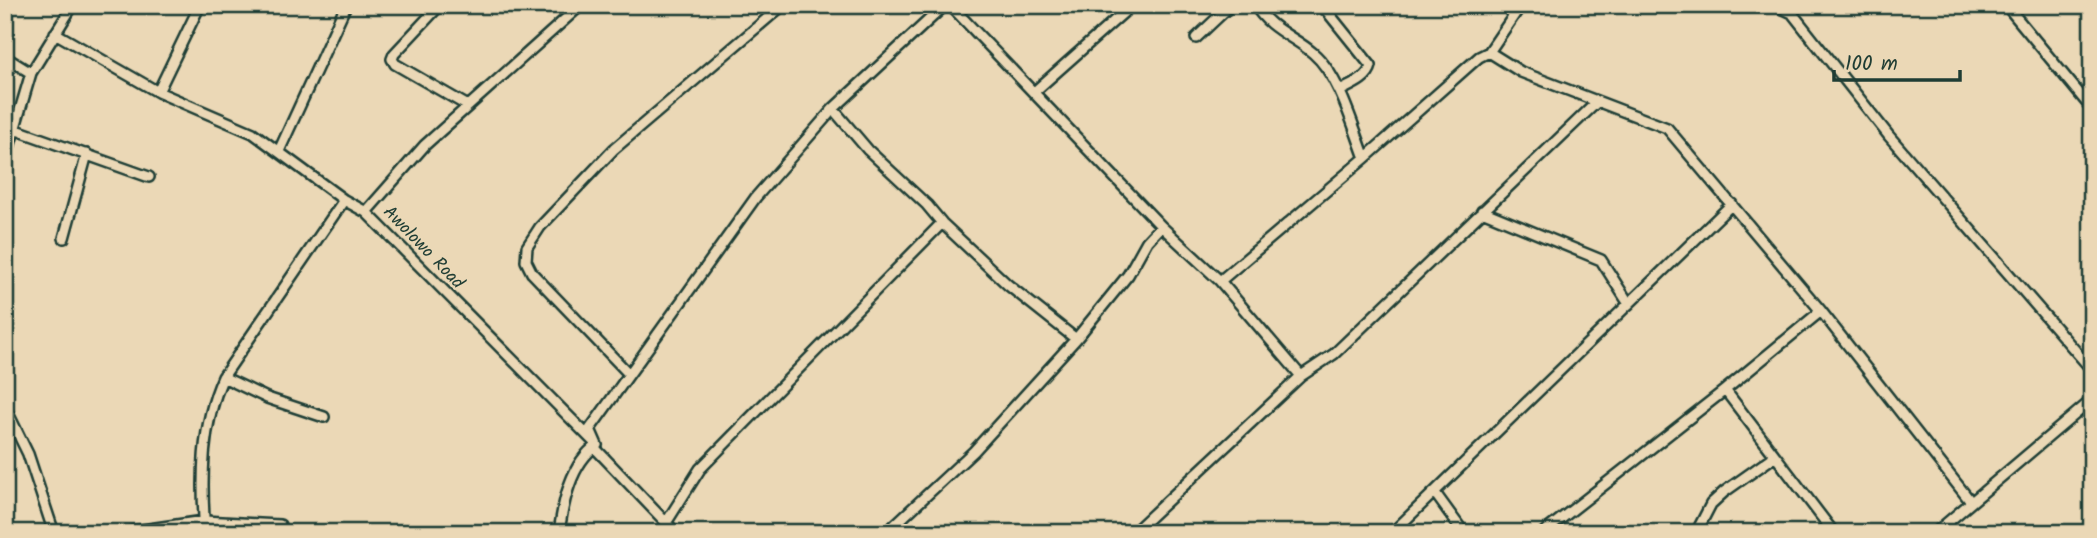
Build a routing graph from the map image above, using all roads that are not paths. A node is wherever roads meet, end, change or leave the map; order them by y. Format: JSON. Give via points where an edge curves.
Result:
{"nodes":[{"id":1,"x":73,"y":5,"type":"edge"},
{"id":2,"x":200,"y":5,"type":"edge"},
{"id":3,"x":346,"y":5,"type":"edge"},
{"id":4,"x":440,"y":5,"type":"edge"},
{"id":5,"x":581,"y":5,"type":"edge"},
{"id":6,"x":783,"y":5,"type":"edge"},
{"id":7,"x":948,"y":5,"type":"edge"},
{"id":8,"x":1132,"y":5,"type":"edge"},
{"id":9,"x":1231,"y":5,"type":"edge"},
{"id":10,"x":1255,"y":5,"type":"edge"},
{"id":11,"x":1322,"y":5,"type":"edge"},
{"id":12,"x":1521,"y":5,"type":"edge"},
{"id":13,"x":1774,"y":5,"type":"edge"},
{"id":14,"x":2006,"y":5,"type":"edge"},
{"id":15,"x":55,"y":33,"type":"junction"},
{"id":16,"x":1196,"y":38,"type":"dead end"},
{"id":17,"x":1489,"y":52,"type":"junction"},
{"id":18,"x":5,"y":57,"type":"edge"},
{"id":19,"x":31,"y":74,"type":"junction"},
{"id":20,"x":1340,"y":91,"type":"junction"},
{"id":21,"x":158,"y":92,"type":"junction"},
{"id":22,"x":1034,"y":92,"type":"junction"},
{"id":23,"x":1597,"y":102,"type":"junction"},
{"id":24,"x":468,"y":106,"type":"junction"},
{"id":25,"x":833,"y":109,"type":"junction"},
{"id":26,"x":2092,"y":109,"type":"edge"},
{"id":27,"x":14,"y":129,"type":"junction"},
{"id":28,"x":279,"y":150,"type":"junction"},
{"id":29,"x":87,"y":154,"type":"junction"},
{"id":30,"x":1366,"y":158,"type":"junction"},
{"id":31,"x":5,"y":161,"type":"edge"},
{"id":32,"x":149,"y":177,"type":"dead end"},
{"id":33,"x":344,"y":200,"type":"junction"},
{"id":34,"x":1732,"y":204,"type":"junction"},
{"id":35,"x":1482,"y":211,"type":"junction"},
{"id":36,"x":366,"y":212,"type":"junction"},
{"id":37,"x":942,"y":223,"type":"junction"},
{"id":38,"x":1161,"y":226,"type":"junction"},
{"id":39,"x":64,"y":238,"type":"dead end"},
{"id":40,"x":1220,"y":281,"type":"junction"},
{"id":41,"x":1629,"y":304,"type":"junction"},
{"id":42,"x":1821,"y":311,"type":"junction"},
{"id":43,"x":1076,"y":339,"type":"junction"},
{"id":44,"x":2092,"y":370,"type":"edge"},
{"id":45,"x":629,"y":374,"type":"junction"},
{"id":46,"x":1301,"y":376,"type":"junction"},
{"id":47,"x":223,"y":377,"type":"junction"},
{"id":48,"x":1725,"y":390,"type":"junction"},
{"id":49,"x":2092,"y":400,"type":"edge"},
{"id":50,"x":5,"y":407,"type":"edge"},
{"id":51,"x":324,"y":417,"type":"dead end"},
{"id":52,"x":597,"y":444,"type":"junction"},
{"id":53,"x":1774,"y":456,"type":"junction"},
{"id":54,"x":1435,"y":494,"type":"junction"},
{"id":55,"x":1971,"y":502,"type":"junction"},
{"id":56,"x":204,"y":521,"type":"junction"},
{"id":57,"x":666,"y":523,"type":"junction"},
{"id":58,"x":280,"y":525,"type":"dead end"},
{"id":59,"x":54,"y":533,"type":"edge"},
{"id":60,"x":121,"y":533,"type":"edge"},
{"id":61,"x":205,"y":533,"type":"edge"},
{"id":62,"x":559,"y":533,"type":"edge"},
{"id":63,"x":676,"y":533,"type":"edge"},
{"id":64,"x":886,"y":533,"type":"edge"},
{"id":65,"x":1133,"y":533,"type":"edge"},
{"id":66,"x":1392,"y":533,"type":"edge"},
{"id":67,"x":1464,"y":533,"type":"edge"},
{"id":68,"x":1544,"y":533,"type":"edge"},
{"id":69,"x":1696,"y":533,"type":"edge"},
{"id":70,"x":1834,"y":533,"type":"edge"},
{"id":71,"x":1935,"y":533,"type":"edge"}],
"edges":[{"from":1,"to":15,"type":"street"},
{"from":2,"to":21,"type":"street"},
{"from":3,"to":28,"type":"street"},
{"from":4,"to":24,"type":"street","via":[[392,59]]},
{"from":5,"to":24,"type":"street"},
{"from":6,"to":45,"type":"street","via":[[614,149],[540,227],[527,247],[526,261],[532,273]]},
{"from":7,"to":22,"type":"street"},
{"from":7,"to":25,"type":"street"},
{"from":8,"to":22,"type":"street"},
{"from":9,"to":16,"type":"street"},
{"from":10,"to":20,"type":"street","via":[[1262,17],[1314,53]]},
{"from":11,"to":20,"type":"street","via":[[1371,66],[1366,77]]},
{"from":12,"to":17,"type":"street"},
{"from":13,"to":44,"type":"street","via":[[1792,13],[1889,136]]},
{"from":14,"to":26,"type":"street"},
{"from":15,"to":19,"type":"street"},
{"from":15,"to":21,"type":"street","name":"Awolowo Road"},
{"from":17,"to":23,"type":"street","via":[[1521,72]]},
{"from":17,"to":30,"type":"street"},
{"from":18,"to":19,"type":"street"},
{"from":19,"to":27,"type":"street"},
{"from":20,"to":30,"type":"street"},
{"from":21,"to":28,"type":"street","name":"Awolowo Road","via":[[238,126]]},
{"from":22,"to":38,"type":"street"},
{"from":23,"to":34,"type":"street","via":[[1668,128]]},
{"from":23,"to":35,"type":"street"},
{"from":24,"to":36,"type":"street","via":[[425,145]]},
{"from":25,"to":37,"type":"street"},
{"from":25,"to":45,"type":"street","via":[[756,197]]},
{"from":27,"to":29,"type":"street"},
{"from":27,"to":31,"type":"street"},
{"from":28,"to":33,"type":"street","name":"Awolowo Road"},
{"from":29,"to":32,"type":"street"},
{"from":29,"to":39,"type":"street"},
{"from":30,"to":40,"type":"street"},
{"from":33,"to":36,"type":"street","name":"Awolowo Road"},
{"from":33,"to":47,"type":"street"},
{"from":34,"to":41,"type":"street"},
{"from":34,"to":42,"type":"street"},
{"from":35,"to":41,"type":"street","via":[[1601,260]]},
{"from":35,"to":46,"type":"street","via":[[1334,354]]},
{"from":36,"to":52,"type":"street","name":"Awolowo Road"},
{"from":37,"to":43,"type":"street","via":[[1008,285]]},
{"from":37,"to":57,"type":"street","via":[[701,469]]},
{"from":38,"to":40,"type":"street"},
{"from":38,"to":43,"type":"street"},
{"from":40,"to":46,"type":"street"},
{"from":41,"to":54,"type":"street"},
{"from":42,"to":48,"type":"street"},
{"from":42,"to":55,"type":"street"},
{"from":43,"to":64,"type":"street","via":[[974,451]]},
{"from":45,"to":52,"type":"street","via":[[590,429]]},
{"from":46,"to":65,"type":"street"},
{"from":47,"to":51,"type":"street"},
{"from":47,"to":56,"type":"street","via":[[207,433]]},
{"from":48,"to":53,"type":"street"},
{"from":48,"to":68,"type":"street"},
{"from":49,"to":55,"type":"street"},
{"from":50,"to":59,"type":"street"},
{"from":52,"to":57,"type":"street","name":"Awolowo Road","via":[[594,447]]},
{"from":52,"to":62,"type":"street","via":[[584,454],[572,481]]},
{"from":53,"to":69,"type":"street","via":[[1711,504]]},
{"from":53,"to":70,"type":"street"},
{"from":54,"to":66,"type":"street"},
{"from":54,"to":67,"type":"street"},
{"from":55,"to":71,"type":"street"},
{"from":56,"to":58,"type":"street"},
{"from":56,"to":60,"type":"street"},
{"from":56,"to":61,"type":"street"},
{"from":57,"to":63,"type":"street","name":"Awolowo Road"}]}
